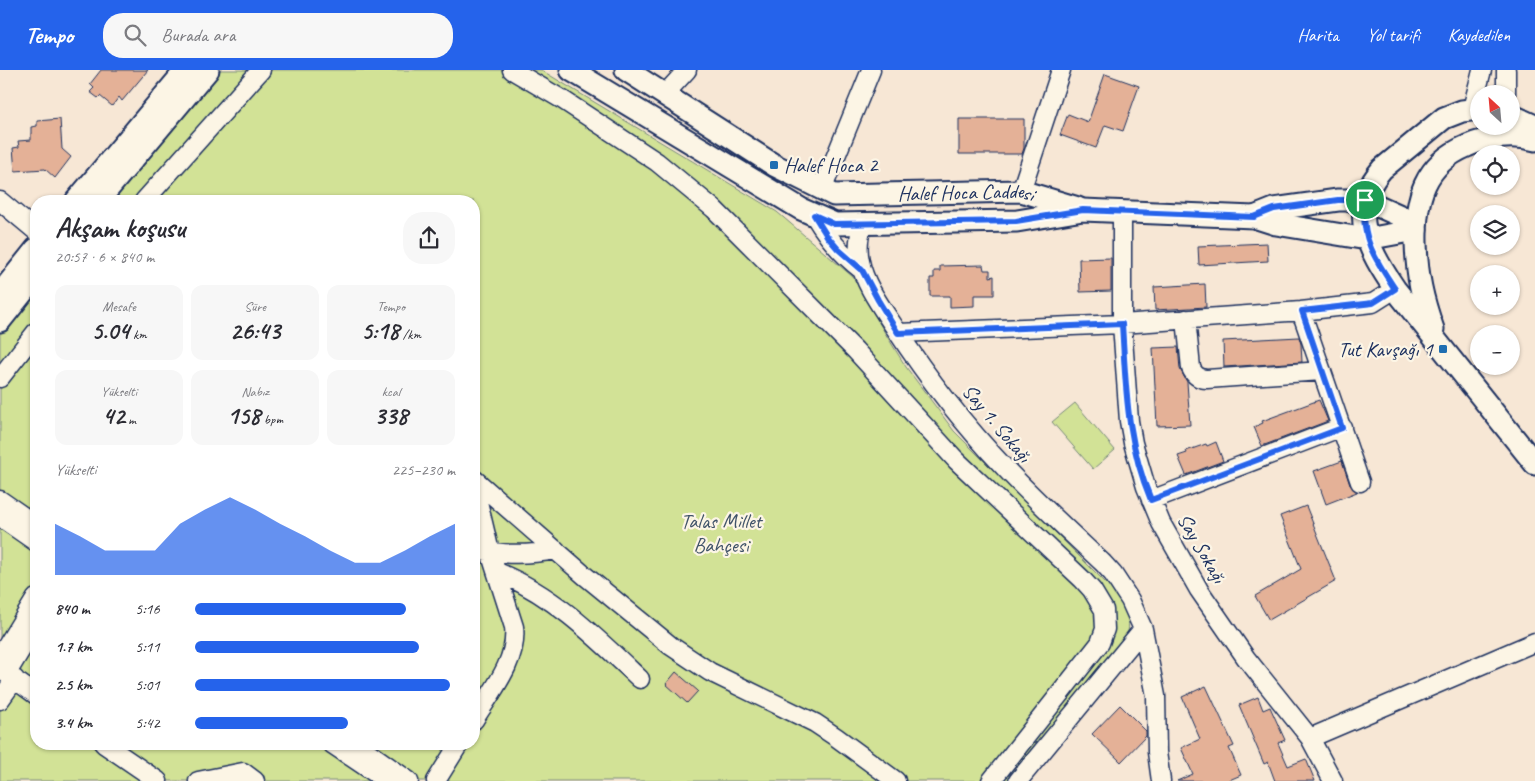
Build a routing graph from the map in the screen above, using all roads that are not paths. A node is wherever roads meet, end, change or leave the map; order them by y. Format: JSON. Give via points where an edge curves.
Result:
{"nodes":[{"id":1,"x":186,"y":70,"type":"edge"},
{"id":2,"x":208,"y":70,"type":"edge"},
{"id":3,"x":261,"y":70,"type":"edge"},
{"id":4,"x":512,"y":70,"type":"edge"},
{"id":5,"x":571,"y":70,"type":"edge"},
{"id":6,"x":626,"y":70,"type":"edge"},
{"id":7,"x":687,"y":70,"type":"edge"},
{"id":8,"x":1061,"y":70,"type":"edge"},
{"id":9,"x":1482,"y":70,"type":"edge"},
{"id":10,"x":1506,"y":70,"type":"edge"},
{"id":11,"x":867,"y":72,"type":"edge"},
{"id":12,"x":1480,"y":85,"type":"edge"},
{"id":13,"x":1506,"y":85,"type":"edge"},
{"id":14,"x":665,"y":94,"type":"junction"},
{"id":15,"x":1470,"y":111,"type":"edge"},
{"id":16,"x":1520,"y":119,"type":"edge"},
{"id":17,"x":1535,"y":126,"type":"edge"},
{"id":18,"x":1492,"y":135,"type":"edge"},
{"id":19,"x":1535,"y":140,"type":"edge"},
{"id":20,"x":822,"y":190,"type":"junction"},
{"id":21,"x":1020,"y":191,"type":"junction"},
{"id":22,"x":81,"y":195,"type":"edge"},
{"id":23,"x":103,"y":195,"type":"edge"},
{"id":24,"x":149,"y":195,"type":"edge"},
{"id":25,"x":1365,"y":200,"type":"junction"},
{"id":26,"x":0,"y":201,"type":"edge"},
{"id":27,"x":1083,"y":210,"type":"junction"},
{"id":28,"x":1122,"y":212,"type":"junction"},
{"id":29,"x":814,"y":215,"type":"junction"},
{"id":30,"x":1254,"y":217,"type":"junction"},
{"id":31,"x":863,"y":223,"type":"junction"},
{"id":32,"x":30,"y":226,"type":"edge"},
{"id":33,"x":1416,"y":226,"type":"junction"},
{"id":34,"x":1367,"y":239,"type":"junction"},
{"id":35,"x":30,"y":256,"type":"edge"},
{"id":36,"x":862,"y":270,"type":"junction"},
{"id":37,"x":30,"y":284,"type":"edge"},
{"id":38,"x":1395,"y":289,"type":"junction"},
{"id":39,"x":0,"y":294,"type":"edge"},
{"id":40,"x":1302,"y":311,"type":"junction"},
{"id":41,"x":1186,"y":319,"type":"junction"},
{"id":42,"x":0,"y":321,"type":"edge"},
{"id":43,"x":1122,"y":324,"type":"junction"},
{"id":44,"x":898,"y":333,"type":"junction"},
{"id":45,"x":30,"y":340,"type":"edge"},
{"id":46,"x":1443,"y":349,"type":"junction"},
{"id":47,"x":1322,"y":371,"type":"junction"},
{"id":48,"x":0,"y":378,"type":"edge"},
{"id":49,"x":1342,"y":428,"type":"junction"},
{"id":50,"x":1535,"y":464,"type":"edge"},
{"id":51,"x":1360,"y":482,"type":"dead end"},
{"id":52,"x":480,"y":484,"type":"edge"},
{"id":53,"x":0,"y":500,"type":"edge"},
{"id":54,"x":1151,"y":500,"type":"junction"},
{"id":55,"x":0,"y":517,"type":"edge"},
{"id":56,"x":30,"y":521,"type":"edge"},
{"id":57,"x":480,"y":534,"type":"edge"},
{"id":58,"x":30,"y":538,"type":"edge"},
{"id":59,"x":482,"y":550,"type":"edge"},
{"id":60,"x":556,"y":550,"type":"junction"},
{"id":61,"x":496,"y":572,"type":"junction"},
{"id":62,"x":30,"y":612,"type":"edge"},
{"id":63,"x":1143,"y":629,"type":"junction"},
{"id":64,"x":30,"y":634,"type":"edge"},
{"id":65,"x":1535,"y":642,"type":"edge"},
{"id":66,"x":5,"y":670,"type":"edge"},
{"id":67,"x":640,"y":679,"type":"dead end"},
{"id":68,"x":30,"y":690,"type":"edge"},
{"id":69,"x":0,"y":700,"type":"edge"},
{"id":70,"x":480,"y":710,"type":"edge"},
{"id":71,"x":1310,"y":738,"type":"junction"},
{"id":72,"x":113,"y":750,"type":"edge"},
{"id":73,"x":340,"y":750,"type":"edge"},
{"id":74,"x":365,"y":750,"type":"edge"},
{"id":75,"x":455,"y":750,"type":"edge"},
{"id":76,"x":377,"y":778,"type":"edge"},
{"id":77,"x":158,"y":781,"type":"edge"},
{"id":78,"x":198,"y":781,"type":"edge"},
{"id":79,"x":255,"y":781,"type":"edge"},
{"id":80,"x":409,"y":781,"type":"edge"},
{"id":81,"x":436,"y":781,"type":"edge"},
{"id":82,"x":896,"y":781,"type":"edge"},
{"id":83,"x":991,"y":781,"type":"edge"},
{"id":84,"x":1018,"y":781,"type":"edge"},
{"id":85,"x":1161,"y":781,"type":"edge"},
{"id":86,"x":1333,"y":781,"type":"edge"}],
"edges":[{"from":1,"to":22,"type":"main road"},
{"from":2,"to":23,"type":"main road"},
{"from":3,"to":24,"type":"street"},
{"from":4,"to":83,"type":"street","via":[[637,148],[702,198],[833,327],[956,460],[1092,590],[1105,616],[1100,643]]},
{"from":5,"to":29,"type":"main road","name":"Halef Hoca Caddesi"},
{"from":6,"to":14,"type":"main road","name":"Halef Hoca Caddesi"},
{"from":7,"to":14,"type":"street"},
{"from":8,"to":21,"type":"street"},
{"from":9,"to":12,"type":"street"},
{"from":10,"to":13,"type":"street"},
{"from":11,"to":20,"type":"street"},
{"from":14,"to":20,"type":"main road","name":"Halef Hoca Caddesi","via":[[774,165]]},
{"from":15,"to":25,"type":"main road","via":[[1444,118],[1382,169],[1370,185]]},
{"from":16,"to":17,"type":"main road"},
{"from":18,"to":19,"type":"main road"},
{"from":18,"to":33,"type":"main road","via":[[1451,154],[1434,168],[1419,201]]},
{"from":20,"to":21,"type":"main road","name":"Halef Hoca Caddesi","via":[[834,195]]},
{"from":21,"to":27,"type":"main road","name":"Halef Hoca Caddesi"},
{"from":25,"to":30,"type":"main road","via":[[1338,200],[1274,209]]},
{"from":25,"to":33,"type":"main road"},
{"from":25,"to":34,"type":"main road"},
{"from":26,"to":32,"type":"street"},
{"from":27,"to":28,"type":"main road"},
{"from":27,"to":31,"type":"main road","name":"Halef Hoca Caddesi","via":[[1016,221]]},
{"from":28,"to":30,"type":"main road"},
{"from":28,"to":43,"type":"street","name":"Say Sokağı"},
{"from":29,"to":31,"type":"main road","name":"Halef Hoca Caddesi","via":[[834,224]]},
{"from":29,"to":36,"type":"street","via":[[838,249]]},
{"from":30,"to":34,"type":"main road","via":[[1276,224]]},
{"from":31,"to":36,"type":"street","name":"Say 1. Sokağı","via":[[858,250]]},
{"from":33,"to":34,"type":"main road"},
{"from":33,"to":46,"type":"main road","via":[[1417,273],[1425,308]]},
{"from":34,"to":38,"type":"main road"},
{"from":35,"to":39,"type":"main road"},
{"from":36,"to":44,"type":"street","name":"Say 1. Sokağı"},
{"from":37,"to":42,"type":"main road"},
{"from":38,"to":40,"type":"street","via":[[1373,303]]},
{"from":38,"to":46,"type":"main road"},
{"from":40,"to":41,"type":"street"},
{"from":40,"to":47,"type":"street"},
{"from":41,"to":43,"type":"street"},
{"from":41,"to":47,"type":"street","via":[[1191,368],[1200,378]]},
{"from":43,"to":44,"type":"street"},
{"from":43,"to":54,"type":"street","name":"Say Sokağı","via":[[1129,421]]},
{"from":44,"to":63,"type":"street","name":"Say 1. Sokağı","via":[[953,407],[1003,466],[1113,574]]},
{"from":45,"to":48,"type":"street"},
{"from":46,"to":50,"type":"main road"},
{"from":47,"to":49,"type":"street"},
{"from":49,"to":51,"type":"street"},
{"from":49,"to":54,"type":"street"},
{"from":52,"to":60,"type":"street"},
{"from":53,"to":56,"type":"street"},
{"from":54,"to":71,"type":"street","name":"Say Sokağı","via":[[1183,563],[1221,625]]},
{"from":55,"to":58,"type":"street"},
{"from":57,"to":59,"type":"street"},
{"from":59,"to":60,"type":"street","via":[[523,554]]},
{"from":59,"to":61,"type":"street"},
{"from":60,"to":82,"type":"street","via":[[671,646],[710,672],[815,723]]},
{"from":61,"to":67,"type":"street","via":[[530,587],[589,630]]},
{"from":61,"to":70,"type":"street","via":[[514,627],[515,644],[510,660]]},
{"from":62,"to":66,"type":"street"},
{"from":63,"to":84,"type":"street"},
{"from":63,"to":85,"type":"street","name":"Say 1. Sokağı","via":[[1156,696]]},
{"from":64,"to":66,"type":"street"},
{"from":65,"to":71,"type":"street"},
{"from":66,"to":68,"type":"street"},
{"from":66,"to":69,"type":"street"},
{"from":71,"to":86,"type":"street","name":"Say Sokağı"},
{"from":72,"to":77,"type":"street"},
{"from":73,"to":76,"type":"street"},
{"from":74,"to":80,"type":"street"},
{"from":75,"to":81,"type":"street"},
{"from":78,"to":79,"type":"street","via":[[243,772]]}]}
